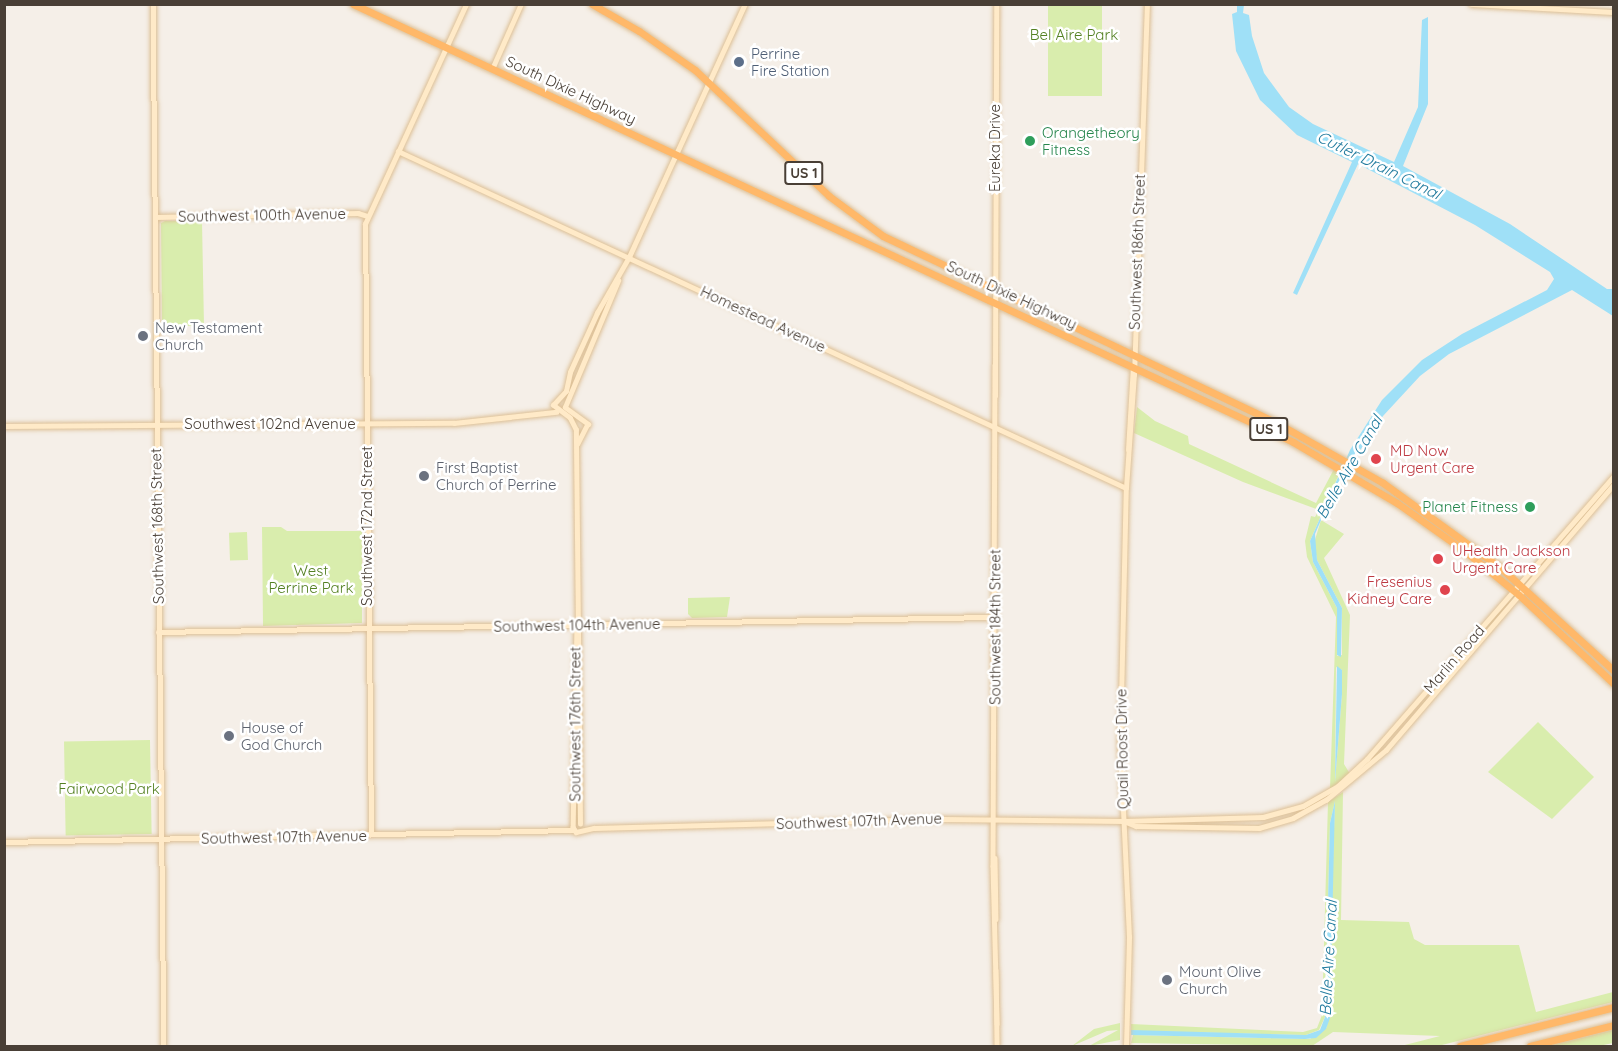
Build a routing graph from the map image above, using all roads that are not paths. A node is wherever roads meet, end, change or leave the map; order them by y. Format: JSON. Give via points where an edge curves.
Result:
{"nodes":[{"id":1,"x":153,"y":4,"type":"edge"},
{"id":2,"x":353,"y":4,"type":"edge"},
{"id":3,"x":464,"y":4,"type":"edge"},
{"id":4,"x":521,"y":4,"type":"edge"},
{"id":5,"x":745,"y":4,"type":"edge"},
{"id":6,"x":996,"y":4,"type":"edge"},
{"id":7,"x":1147,"y":4,"type":"edge"},
{"id":8,"x":1471,"y":4,"type":"edge"},
{"id":9,"x":596,"y":6,"type":"edge"},
{"id":10,"x":1614,"y":12,"type":"edge"},
{"id":11,"x":446,"y":47,"type":"junction"},
{"id":12,"x":492,"y":69,"type":"junction"},
{"id":13,"x":709,"y":83,"type":"junction"},
{"id":14,"x":398,"y":151,"type":"junction"},
{"id":15,"x":676,"y":154,"type":"junction"},
{"id":16,"x":368,"y":216,"type":"junction"},
{"id":17,"x":154,"y":217,"type":"junction"},
{"id":18,"x":909,"y":251,"type":"junction"},
{"id":19,"x":629,"y":257,"type":"junction"},
{"id":20,"x":905,"y":260,"type":"junction"},
{"id":21,"x":620,"y":276,"type":"junction"},
{"id":22,"x":996,"y":292,"type":"junction"},
{"id":23,"x":996,"y":303,"type":"junction"},
{"id":24,"x":1053,"y":319,"type":"junction"},
{"id":25,"x":1049,"y":327,"type":"junction"},
{"id":26,"x":1133,"y":356,"type":"junction"},
{"id":27,"x":1132,"y":366,"type":"junction"},
{"id":28,"x":1213,"y":392,"type":"junction"},
{"id":29,"x":1197,"y":396,"type":"junction"},
{"id":30,"x":1224,"y":397,"type":"junction"},
{"id":31,"x":560,"y":399,"type":"junction"},
{"id":32,"x":1207,"y":400,"type":"junction"},
{"id":33,"x":553,"y":405,"type":"junction"},
{"id":34,"x":565,"y":406,"type":"junction"},
{"id":35,"x":558,"y":412,"type":"junction"},
{"id":36,"x":534,"y":416,"type":"junction"},
{"id":37,"x":581,"y":419,"type":"junction"},
{"id":38,"x":366,"y":423,"type":"junction"},
{"id":39,"x":156,"y":424,"type":"junction"},
{"id":40,"x":575,"y":424,"type":"junction"},
{"id":41,"x":4,"y":426,"type":"edge"},
{"id":42,"x":995,"y":427,"type":"junction"},
{"id":43,"x":579,"y":431,"type":"junction"},
{"id":44,"x":1614,"y":476,"type":"edge"},
{"id":45,"x":1614,"y":484,"type":"edge"},
{"id":46,"x":1126,"y":488,"type":"junction"},
{"id":47,"x":1433,"y":516,"type":"junction"},
{"id":48,"x":1428,"y":524,"type":"junction"},
{"id":49,"x":1522,"y":586,"type":"junction"},
{"id":50,"x":1517,"y":593,"type":"junction"},
{"id":51,"x":995,"y":617,"type":"junction"},
{"id":52,"x":577,"y":625,"type":"junction"},
{"id":53,"x":1483,"y":625,"type":"junction"},
{"id":54,"x":369,"y":628,"type":"junction"},
{"id":55,"x":158,"y":632,"type":"junction"},
{"id":56,"x":1485,"y":636,"type":"junction"},
{"id":57,"x":1448,"y":665,"type":"junction"},
{"id":58,"x":1455,"y":670,"type":"junction"},
{"id":59,"x":1614,"y":670,"type":"edge"},
{"id":60,"x":1438,"y":677,"type":"junction"},
{"id":61,"x":1613,"y":681,"type":"edge"},
{"id":62,"x":1444,"y":683,"type":"junction"},
{"id":63,"x":1274,"y":815,"type":"junction"},
{"id":64,"x":995,"y":818,"type":"junction"},
{"id":65,"x":1177,"y":818,"type":"junction"},
{"id":66,"x":1124,"y":821,"type":"junction"},
{"id":67,"x":1275,"y":824,"type":"junction"},
{"id":68,"x":578,"y":827,"type":"junction"},
{"id":69,"x":1177,"y":827,"type":"junction"},
{"id":70,"x":371,"y":835,"type":"junction"},
{"id":71,"x":160,"y":840,"type":"junction"},
{"id":72,"x":4,"y":842,"type":"edge"},
{"id":73,"x":1614,"y":1007,"type":"edge"},
{"id":74,"x":1614,"y":1025,"type":"edge"},
{"id":75,"x":164,"y":1047,"type":"edge"},
{"id":76,"x":997,"y":1047,"type":"edge"},
{"id":77,"x":1126,"y":1047,"type":"edge"},
{"id":78,"x":1460,"y":1047,"type":"edge"},
{"id":79,"x":1530,"y":1047,"type":"edge"}],
"edges":[{"from":1,"to":17,"type":"street","name":"Southwest 168th Street"},
{"from":2,"to":11,"type":"highway","name":"South Dixie Highway","number":"US 1"},
{"from":3,"to":11,"type":"street"},
{"from":4,"to":12,"type":"street"},
{"from":5,"to":13,"type":"street"},
{"from":6,"to":22,"type":"street","name":"Eureka Drive"},
{"from":7,"to":26,"type":"street","name":"Southwest 186th Street"},
{"from":8,"to":10,"type":"street"},
{"from":9,"to":13,"type":"highway","name":"South Dixie Highway","number":"US 1","via":[[650,38]]},
{"from":11,"to":12,"type":"highway","name":"South Dixie Highway","number":"US 1"},
{"from":11,"to":14,"type":"street"},
{"from":12,"to":15,"type":"highway","name":"South Dixie Highway","number":"US 1"},
{"from":13,"to":15,"type":"street"},
{"from":13,"to":18,"type":"highway","name":"South Dixie Highway","number":"US 1","via":[[829,196]]},
{"from":14,"to":16,"type":"street"},
{"from":14,"to":19,"type":"street","name":"Homestead Avenue"},
{"from":15,"to":19,"type":"street"},
{"from":15,"to":20,"type":"highway","name":"South Dixie Highway","number":"US 1"},
{"from":16,"to":17,"type":"street","name":"Southwest 100th Avenue","via":[[358,213]]},
{"from":16,"to":38,"type":"street","name":"Southwest 172nd Street"},
{"from":17,"to":39,"type":"street","name":"Southwest 168th Street"},
{"from":18,"to":20,"type":"highway"},
{"from":18,"to":22,"type":"highway","name":"South Dixie Highway","number":"US 1"},
{"from":19,"to":21,"type":"street"},
{"from":19,"to":42,"type":"street","name":"Homestead Avenue"},
{"from":20,"to":23,"type":"highway","name":"South Dixie Highway","number":"US 1"},
{"from":21,"to":31,"type":"street","via":[[604,299]]},
{"from":21,"to":34,"type":"street","via":[[610,308]]},
{"from":22,"to":23,"type":"street","name":"Southwest 184th Street"},
{"from":22,"to":24,"type":"highway","name":"South Dixie Highway","number":"US 1"},
{"from":23,"to":25,"type":"highway","name":"South Dixie Highway","number":"US 1"},
{"from":23,"to":42,"type":"street","name":"Southwest 184th Street"},
{"from":24,"to":25,"type":"highway"},
{"from":24,"to":26,"type":"highway","name":"South Dixie Highway","number":"US 1"},
{"from":25,"to":27,"type":"highway","name":"South Dixie Highway","number":"US 1"},
{"from":26,"to":27,"type":"street","name":"Quail Roost Drive"},
{"from":26,"to":28,"type":"highway","name":"South Dixie Highway","number":"US 1"},
{"from":27,"to":29,"type":"highway","name":"South Dixie Highway","number":"US 1"},
{"from":27,"to":46,"type":"street","name":"Quail Roost Drive"},
{"from":28,"to":29,"type":"highway"},
{"from":28,"to":30,"type":"highway","name":"South Dixie Highway","number":"US 1"},
{"from":29,"to":32,"type":"highway","name":"South Dixie Highway","number":"US 1"},
{"from":30,"to":32,"type":"highway"},
{"from":30,"to":47,"type":"highway","name":"South Dixie Highway","number":"US 1","via":[[1353,465]]},
{"from":31,"to":33,"type":"street","name":"Southwest 102nd Avenue"},
{"from":31,"to":34,"type":"street"},
{"from":32,"to":48,"type":"highway","name":"South Dixie Highway","number":"US 1","via":[[1340,467]]},
{"from":33,"to":35,"type":"street"},
{"from":33,"to":36,"type":"street","name":"Southwest 102nd Avenue"},
{"from":34,"to":35,"type":"street"},
{"from":34,"to":37,"type":"street"},
{"from":35,"to":36,"type":"street","name":"Southwest 102nd Avenue"},
{"from":35,"to":40,"type":"street"},
{"from":36,"to":38,"type":"street","name":"Southwest 102nd Avenue","via":[[454,423]]},
{"from":37,"to":40,"type":"street"},
{"from":37,"to":43,"type":"street","via":[[588,427]]},
{"from":38,"to":39,"type":"street","name":"Southwest 102nd Avenue"},
{"from":38,"to":54,"type":"street","name":"Southwest 172nd Street"},
{"from":39,"to":41,"type":"street","name":"Southwest 102nd Avenue"},
{"from":39,"to":55,"type":"street","name":"Southwest 168th Street"},
{"from":40,"to":43,"type":"street"},
{"from":42,"to":46,"type":"street","name":"Homestead Avenue"},
{"from":42,"to":51,"type":"street","name":"Southwest 184th Street"},
{"from":43,"to":52,"type":"street","name":"Southwest 176th Street"},
{"from":44,"to":49,"type":"street","name":"Marlin Road"},
{"from":45,"to":49,"type":"street","name":"Marlin Road"},
{"from":46,"to":66,"type":"street","name":"Quail Roost Drive","via":[[1120,744]]},
{"from":47,"to":48,"type":"highway"},
{"from":47,"to":49,"type":"highway","name":"South Dixie Highway","number":"US 1"},
{"from":48,"to":50,"type":"highway","name":"South Dixie Highway","number":"US 1"},
{"from":49,"to":50,"type":"street","name":"Marlin Road"},
{"from":49,"to":59,"type":"highway","name":"South Dixie Highway","number":"US 1"},
{"from":50,"to":53,"type":"street","name":"Marlin Road"},
{"from":50,"to":56,"type":"street","name":"Marlin Road"},
{"from":50,"to":61,"type":"highway","name":"South Dixie Highway","number":"US 1"},
{"from":51,"to":52,"type":"street","name":"Southwest 104th Avenue"},
{"from":51,"to":64,"type":"street","name":"Southwest 184th Street"},
{"from":52,"to":54,"type":"street","name":"Southwest 104th Avenue"},
{"from":52,"to":68,"type":"street","name":"Southwest 176th Street"},
{"from":53,"to":56,"type":"street"},
{"from":53,"to":57,"type":"street","name":"Marlin Road"},
{"from":54,"to":55,"type":"street","name":"Southwest 104th Avenue"},
{"from":54,"to":70,"type":"street","name":"Southwest 172nd Street"},
{"from":55,"to":71,"type":"street","name":"Southwest 168th Street"},
{"from":56,"to":58,"type":"street","name":"Marlin Road"},
{"from":57,"to":58,"type":"street"},
{"from":57,"to":60,"type":"street","name":"Marlin Road"},
{"from":58,"to":62,"type":"street","name":"Marlin Road"},
{"from":60,"to":62,"type":"street"},
{"from":60,"to":63,"type":"street","name":"Marlin Road","via":[[1348,778],[1312,802]]},
{"from":62,"to":67,"type":"street","name":"Marlin Road","via":[[1386,750],[1352,782],[1305,813]]},
{"from":63,"to":65,"type":"street","name":"Southwest 107th Avenue","via":[[1246,819]]},
{"from":63,"to":67,"type":"street"},
{"from":64,"to":66,"type":"street","name":"Southwest 107th Avenue"},
{"from":64,"to":68,"type":"street","name":"Southwest 107th Avenue"},
{"from":64,"to":76,"type":"street","name":"Southwest 184th Street"},
{"from":65,"to":66,"type":"street","name":"Southwest 107th Avenue"},
{"from":65,"to":69,"type":"street"},
{"from":66,"to":69,"type":"street","name":"Southwest 107th Avenue","via":[[1136,826]]},
{"from":66,"to":77,"type":"street","name":"Quail Roost Drive","via":[[1129,937]]},
{"from":67,"to":69,"type":"street","name":"Southwest 107th Avenue","via":[[1242,829]]},
{"from":68,"to":70,"type":"street","name":"Southwest 107th Avenue"},
{"from":70,"to":71,"type":"street","name":"Southwest 107th Avenue"},
{"from":71,"to":72,"type":"street","name":"Southwest 107th Avenue"},
{"from":71,"to":75,"type":"street","name":"Southwest 168th Street"},
{"from":73,"to":78,"type":"highway"},
{"from":74,"to":79,"type":"highway"}]}
